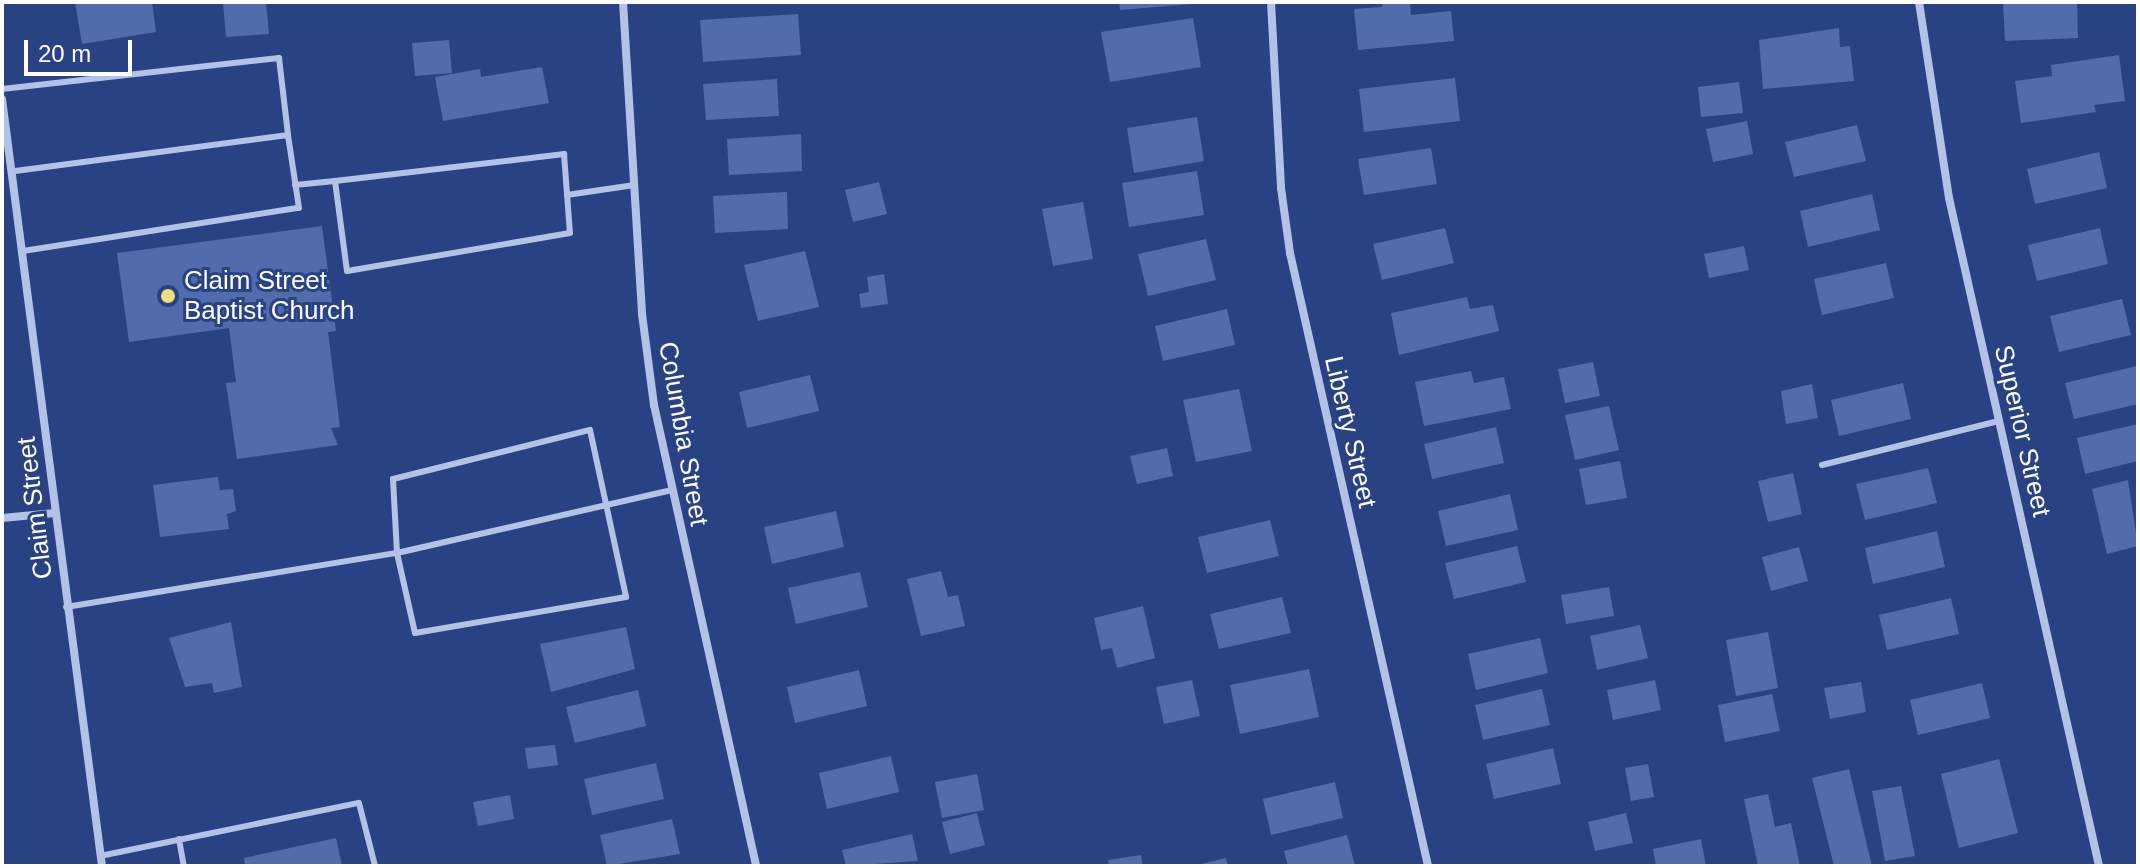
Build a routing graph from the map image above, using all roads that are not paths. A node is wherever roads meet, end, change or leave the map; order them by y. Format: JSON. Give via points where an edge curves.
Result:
{"nodes":[{"id":1,"x":623,"y":2,"type":"edge"},
{"id":2,"x":1271,"y":2,"type":"edge"},
{"id":3,"x":1919,"y":2,"type":"edge"},
{"id":4,"x":2,"y":89,"type":"edge"},
{"id":5,"x":2,"y":99,"type":"edge"},
{"id":6,"x":288,"y":135,"type":"junction"},
{"id":7,"x":13,"y":171,"type":"junction"},
{"id":8,"x":335,"y":181,"type":"junction"},
{"id":9,"x":295,"y":185,"type":"junction"},
{"id":10,"x":634,"y":185,"type":"junction"},
{"id":11,"x":567,"y":195,"type":"junction"},
{"id":12,"x":23,"y":251,"type":"junction"},
{"id":13,"x":1999,"y":421,"type":"junction"},
{"id":14,"x":1822,"y":465,"type":"dead end"},
{"id":15,"x":672,"y":490,"type":"junction"},
{"id":16,"x":606,"y":505,"type":"junction"},
{"id":17,"x":55,"y":513,"type":"junction"},
{"id":18,"x":2,"y":518,"type":"edge"},
{"id":19,"x":397,"y":553,"type":"junction"},
{"id":20,"x":66,"y":607,"type":"junction"},
{"id":21,"x":179,"y":839,"type":"junction"},
{"id":22,"x":100,"y":856,"type":"junction"},
{"id":23,"x":102,"y":866,"type":"edge"},
{"id":24,"x":184,"y":866,"type":"edge"},
{"id":25,"x":375,"y":866,"type":"edge"},
{"id":26,"x":756,"y":866,"type":"edge"},
{"id":27,"x":1428,"y":866,"type":"edge"},
{"id":28,"x":2099,"y":866,"type":"edge"}],
"edges":[{"from":1,"to":10,"type":"street","name":"Columbia Street"},
{"from":2,"to":27,"type":"street","name":"Liberty Street","via":[[1281,188],[1290,253]]},
{"from":3,"to":13,"type":"street","name":"Superior Street","via":[[1932,112]]},
{"from":4,"to":6,"type":"lane","via":[[279,58]]},
{"from":5,"to":7,"type":"street","name":"Claim Street"},
{"from":6,"to":7,"type":"lane"},
{"from":6,"to":9,"type":"lane"},
{"from":7,"to":12,"type":"street","name":"Claim Street"},
{"from":8,"to":9,"type":"lane"},
{"from":8,"to":11,"type":"lane","via":[[564,154]]},
{"from":8,"to":11,"type":"lane","via":[[347,271],[570,233]]},
{"from":9,"to":12,"type":"lane","via":[[299,208]]},
{"from":10,"to":11,"type":"lane"},
{"from":10,"to":15,"type":"street","name":"Columbia Street","via":[[642,314]]},
{"from":12,"to":17,"type":"street","name":"Claim Street"},
{"from":13,"to":14,"type":"lane"},
{"from":13,"to":28,"type":"street","name":"Superior Street"},
{"from":15,"to":16,"type":"lane"},
{"from":15,"to":26,"type":"street","name":"Columbia Street"},
{"from":16,"to":19,"type":"lane"},
{"from":16,"to":19,"type":"lane","via":[[590,430],[393,479]]},
{"from":16,"to":19,"type":"lane","via":[[626,597],[415,633]]},
{"from":17,"to":18,"type":"street"},
{"from":17,"to":20,"type":"street","name":"Claim Street"},
{"from":19,"to":20,"type":"lane"},
{"from":20,"to":22,"type":"street","name":"Claim Street"},
{"from":21,"to":22,"type":"lane"},
{"from":21,"to":24,"type":"lane"},
{"from":21,"to":25,"type":"lane","via":[[359,803]]},
{"from":22,"to":23,"type":"street","name":"Claim Street"}]}
